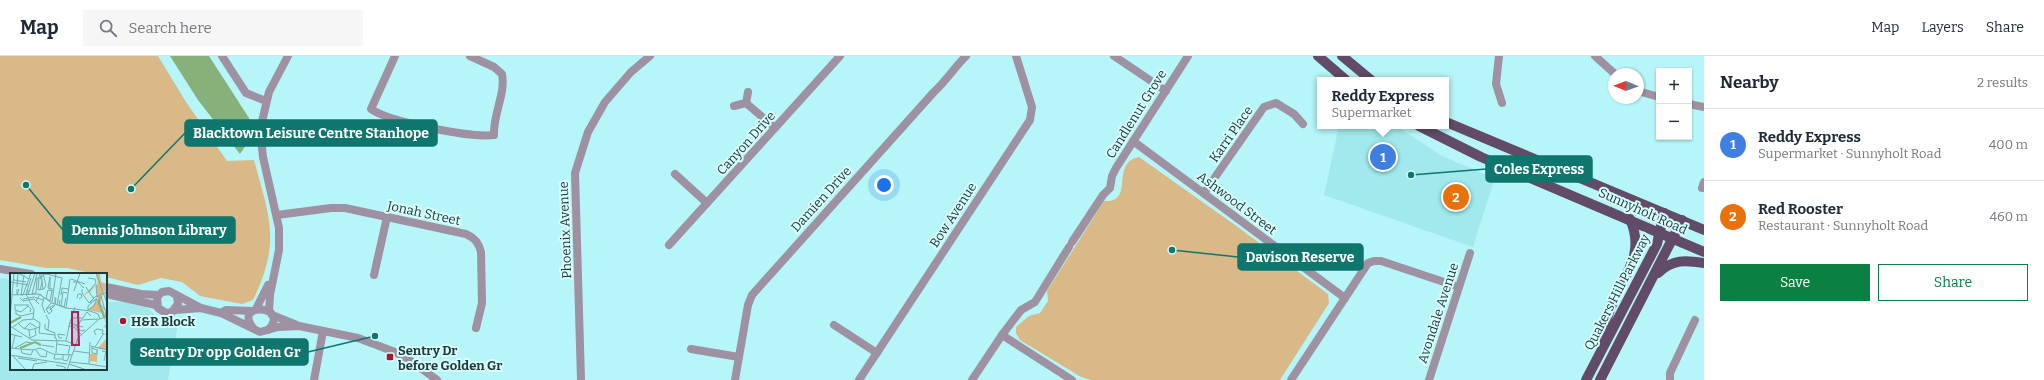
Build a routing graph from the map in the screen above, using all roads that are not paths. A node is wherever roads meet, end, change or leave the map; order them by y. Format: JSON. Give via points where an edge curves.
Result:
{"nodes":[{"id":1,"x":222,"y":56,"type":"edge"},
{"id":2,"x":288,"y":56,"type":"edge"},
{"id":3,"x":395,"y":56,"type":"edge"},
{"id":4,"x":470,"y":56,"type":"edge"},
{"id":5,"x":650,"y":56,"type":"edge"},
{"id":6,"x":840,"y":56,"type":"edge"},
{"id":7,"x":966,"y":56,"type":"edge"},
{"id":8,"x":1016,"y":56,"type":"edge"},
{"id":9,"x":1114,"y":56,"type":"edge"},
{"id":10,"x":1188,"y":56,"type":"edge"},
{"id":11,"x":1318,"y":56,"type":"edge"},
{"id":12,"x":1342,"y":56,"type":"edge"},
{"id":13,"x":1499,"y":56,"type":"edge"},
{"id":14,"x":1595,"y":56,"type":"edge"},
{"id":15,"x":1608,"y":68,"type":"edge"},
{"id":16,"x":1342,"y":77,"type":"edge"},
{"id":17,"x":1367,"y":77,"type":"edge"},
{"id":18,"x":1166,"y":91,"type":"junction"},
{"id":19,"x":748,"y":92,"type":"dead end"},
{"id":20,"x":1644,"y":92,"type":"edge"},
{"id":21,"x":1656,"y":96,"type":"edge"},
{"id":22,"x":266,"y":101,"type":"junction"},
{"id":23,"x":746,"y":103,"type":"junction"},
{"id":24,"x":1502,"y":103,"type":"dead end"},
{"id":25,"x":1692,"y":105,"type":"edge"},
{"id":26,"x":734,"y":106,"type":"dead end"},
{"id":27,"x":1704,"y":107,"type":"edge"},
{"id":28,"x":1449,"y":123,"type":"edge"},
{"id":29,"x":1303,"y":124,"type":"dead end"},
{"id":30,"x":775,"y":128,"type":"junction"},
{"id":31,"x":1425,"y":129,"type":"edge"},
{"id":32,"x":1133,"y":141,"type":"junction"},
{"id":33,"x":675,"y":174,"type":"dead end"},
{"id":34,"x":1204,"y":193,"type":"junction"},
{"id":35,"x":707,"y":203,"type":"junction"},
{"id":36,"x":1664,"y":213,"type":"junction"},
{"id":37,"x":277,"y":215,"type":"junction"},
{"id":38,"x":387,"y":217,"type":"junction"},
{"id":39,"x":1630,"y":219,"type":"junction"},
{"id":40,"x":1682,"y":220,"type":"junction"},
{"id":41,"x":1704,"y":230,"type":"edge"},
{"id":42,"x":1661,"y":234,"type":"junction"},
{"id":43,"x":1673,"y":239,"type":"junction"},
{"id":44,"x":669,"y":245,"type":"dead end"},
{"id":45,"x":1704,"y":252,"type":"edge"},
{"id":46,"x":1470,"y":253,"type":"dead end"},
{"id":47,"x":1704,"y":263,"type":"edge"},
{"id":48,"x":0,"y":269,"type":"edge"},
{"id":49,"x":25,"y":273,"type":"edge"},
{"id":50,"x":0,"y":274,"type":"edge"},
{"id":51,"x":1656,"y":274,"type":"junction"},
{"id":52,"x":374,"y":275,"type":"dead end"},
{"id":53,"x":10,"y":276,"type":"edge"},
{"id":54,"x":273,"y":276,"type":"junction"},
{"id":55,"x":1459,"y":287,"type":"junction"},
{"id":56,"x":107,"y":288,"type":"edge"},
{"id":57,"x":107,"y":294,"type":"edge"},
{"id":58,"x":158,"y":295,"type":"junction"},
{"id":59,"x":176,"y":296,"type":"junction"},
{"id":60,"x":1346,"y":298,"type":"junction"},
{"id":61,"x":156,"y":305,"type":"junction"},
{"id":62,"x":201,"y":308,"type":"junction"},
{"id":63,"x":175,"y":310,"type":"junction"},
{"id":64,"x":254,"y":310,"type":"junction"},
{"id":65,"x":221,"y":313,"type":"junction"},
{"id":66,"x":271,"y":313,"type":"junction"},
{"id":67,"x":1695,"y":320,"type":"dead end"},
{"id":68,"x":834,"y":325,"type":"dead end"},
{"id":69,"x":299,"y":326,"type":"junction"},
{"id":70,"x":253,"y":328,"type":"junction"},
{"id":71,"x":476,"y":328,"type":"dead end"},
{"id":72,"x":268,"y":330,"type":"junction"},
{"id":73,"x":323,"y":331,"type":"junction"},
{"id":74,"x":1002,"y":335,"type":"junction"},
{"id":75,"x":691,"y":349,"type":"dead end"},
{"id":76,"x":877,"y":353,"type":"junction"},
{"id":77,"x":739,"y":356,"type":"junction"},
{"id":78,"x":1597,"y":359,"type":"junction"},
{"id":79,"x":1293,"y":379,"type":"edge"},
{"id":80,"x":314,"y":380,"type":"edge"},
{"id":81,"x":437,"y":380,"type":"edge"},
{"id":82,"x":581,"y":380,"type":"edge"},
{"id":83,"x":735,"y":380,"type":"edge"},
{"id":84,"x":859,"y":380,"type":"edge"},
{"id":85,"x":972,"y":380,"type":"edge"},
{"id":86,"x":1072,"y":380,"type":"edge"},
{"id":87,"x":1429,"y":380,"type":"edge"},
{"id":88,"x":1586,"y":380,"type":"edge"},
{"id":89,"x":1600,"y":380,"type":"edge"},
{"id":90,"x":1670,"y":380,"type":"edge"}],
"edges":[{"from":1,"to":22,"type":"street","via":[[246,93]]},
{"from":2,"to":22,"type":"street"},
{"from":3,"to":4,"type":"street","via":[[371,109],[385,118],[476,136],[494,135],[494,117],[503,85],[502,74],[494,67]]},
{"from":5,"to":82,"type":"street","name":"Phoenix Avenue","via":[[631,72],[605,102],[588,132],[577,163],[574,189]]},
{"from":6,"to":30,"type":"street","name":"Canyon Drive"},
{"from":7,"to":77,"type":"street","name":"Damien Drive","via":[[948,79],[754,291],[748,305]]},
{"from":8,"to":76,"type":"street","name":"Bow Avenue","via":[[1032,107],[1030,120]]},
{"from":9,"to":18,"type":"street"},
{"from":10,"to":18,"type":"street","name":"Candlenut Grove"},
{"from":11,"to":16,"type":"main road"},
{"from":12,"to":17,"type":"main road"},
{"from":13,"to":24,"type":"street","via":[[1496,84]]},
{"from":14,"to":15,"type":"street"},
{"from":18,"to":32,"type":"street","name":"Candlenut Grove"},
{"from":19,"to":23,"type":"street"},
{"from":20,"to":21,"type":"street"},
{"from":22,"to":37,"type":"street","via":[[261,125],[261,144]]},
{"from":23,"to":26,"type":"street"},
{"from":23,"to":30,"type":"street"},
{"from":25,"to":27,"type":"street"},
{"from":28,"to":36,"type":"main road","name":"Sunnyholt Road"},
{"from":29,"to":34,"type":"street","name":"Karri Place","via":[[1294,114],[1276,103],[1264,107]]},
{"from":30,"to":35,"type":"street","name":"Canyon Drive"},
{"from":31,"to":39,"type":"main road","name":"Sunnyholt Road","via":[[1481,157]]},
{"from":32,"to":34,"type":"street","name":"Ashwood Street"},
{"from":32,"to":74,"type":"street","name":"Candlenut Grove","via":[[1114,172],[1110,188],[1103,195],[1035,302],[1021,310]]},
{"from":33,"to":35,"type":"street"},
{"from":34,"to":60,"type":"street","name":"Ashwood Street"},
{"from":35,"to":44,"type":"street","name":"Canyon Drive"},
{"from":36,"to":40,"type":"main road","name":"Sunnyholt Road"},
{"from":36,"to":42,"type":"main road","name":"Quakers Hill Parkway"},
{"from":37,"to":38,"type":"street","name":"Jonah Street","via":[[338,207]]},
{"from":37,"to":54,"type":"street","via":[[279,250]]},
{"from":38,"to":52,"type":"street"},
{"from":38,"to":71,"type":"street","name":"Jonah Street","via":[[466,234],[476,240],[481,252],[482,303]]},
{"from":39,"to":42,"type":"main road","name":"Sunnyholt Road"},
{"from":39,"to":78,"type":"main road","via":[[1635,229],[1636,241],[1632,264],[1612,303]]},
{"from":40,"to":41,"type":"main road","name":"Sunnyholt Road"},
{"from":40,"to":43,"type":"main road","name":"Quakers Hill Parkway"},
{"from":42,"to":43,"type":"main road","name":"Sunnyholt Road"},
{"from":42,"to":78,"type":"main road","name":"Quakers Hill Parkway","via":[[1642,276]]},
{"from":43,"to":45,"type":"main road","name":"Sunnyholt Road"},
{"from":43,"to":51,"type":"main road","name":"Quakers Hill Parkway"},
{"from":46,"to":55,"type":"street","name":"Avondale Avenue"},
{"from":47,"to":51,"type":"main road","via":[[1678,261]]},
{"from":48,"to":49,"type":"street"},
{"from":50,"to":53,"type":"street"},
{"from":51,"to":89,"type":"main road","name":"Quakers Hill Parkway"},
{"from":54,"to":64,"type":"street"},
{"from":54,"to":66,"type":"street","via":[[269,299]]},
{"from":55,"to":60,"type":"street","via":[[1381,261],[1374,261],[1366,266]]},
{"from":55,"to":87,"type":"street","name":"Avondale Avenue"},
{"from":56,"to":58,"type":"street"},
{"from":57,"to":61,"type":"street"},
{"from":58,"to":59,"type":"street","via":[[169,291]]},
{"from":58,"to":61,"type":"street"},
{"from":59,"to":62,"type":"street"},
{"from":59,"to":63,"type":"street","via":[[178,304]]},
{"from":60,"to":79,"type":"street"},
{"from":61,"to":63,"type":"street","via":[[159,310],[166,313]]},
{"from":62,"to":63,"type":"street"},
{"from":62,"to":65,"type":"street"},
{"from":64,"to":65,"type":"street","via":[[226,310]]},
{"from":64,"to":66,"type":"street","via":[[263,308]]},
{"from":64,"to":70,"type":"street","via":[[249,322]]},
{"from":65,"to":70,"type":"street"},
{"from":66,"to":69,"type":"street"},
{"from":66,"to":72,"type":"street","via":[[272,322]]},
{"from":67,"to":90,"type":"street","via":[[1670,373]]},
{"from":68,"to":76,"type":"street"},
{"from":69,"to":72,"type":"street"},
{"from":69,"to":73,"type":"street"},
{"from":70,"to":72,"type":"street","via":[[260,332]]},
{"from":73,"to":80,"type":"street"},
{"from":73,"to":81,"type":"street","via":[[383,346],[414,363]]},
{"from":74,"to":85,"type":"street"},
{"from":74,"to":86,"type":"street"},
{"from":75,"to":77,"type":"street"},
{"from":76,"to":84,"type":"street","name":"Bow Avenue"},
{"from":77,"to":83,"type":"street","name":"Damien Drive"},
{"from":78,"to":88,"type":"main road","name":"Quakers Hill Parkway"}]}
